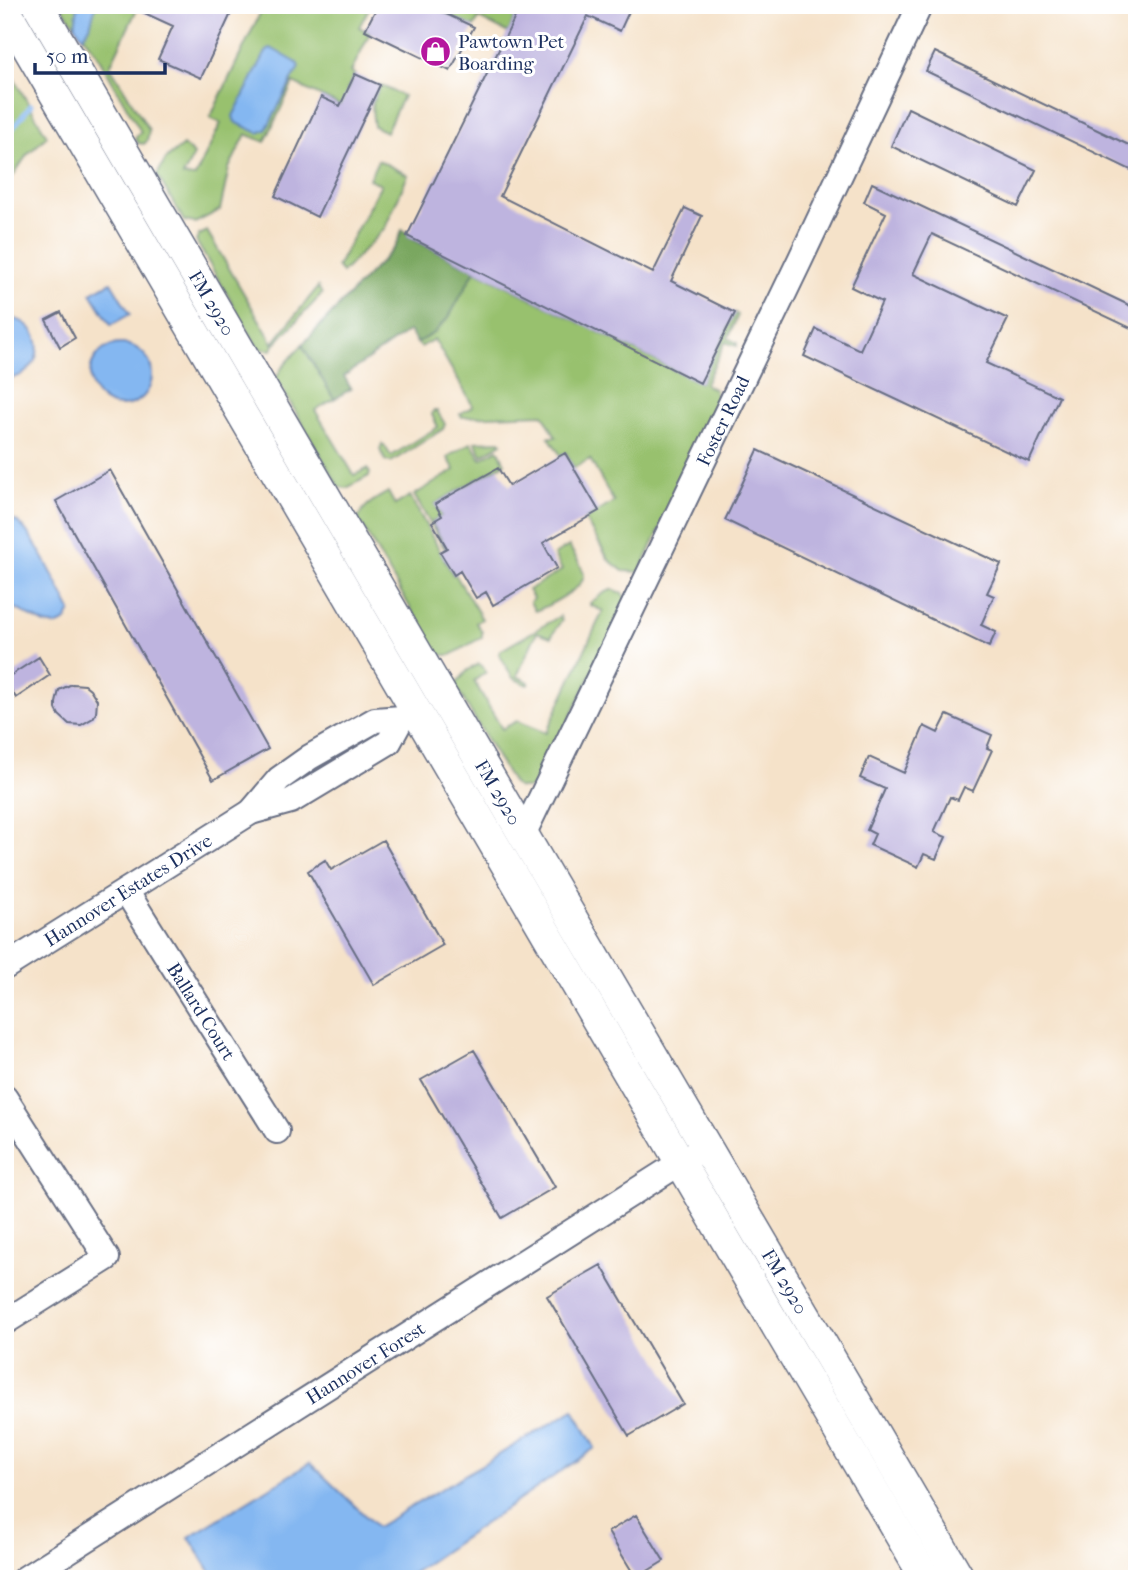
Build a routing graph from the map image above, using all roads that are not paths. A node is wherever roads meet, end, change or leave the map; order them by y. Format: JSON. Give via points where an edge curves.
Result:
{"nodes":[{"id":1,"x":38,"y":5,"type":"edge"},
{"id":2,"x":920,"y":5,"type":"edge"},
{"id":3,"x":5,"y":9,"type":"edge"},
{"id":4,"x":408,"y":713,"type":"junction"},
{"id":5,"x":523,"y":835,"type":"junction"},
{"id":6,"x":126,"y":891,"type":"junction"},
{"id":7,"x":5,"y":967,"type":"edge"},
{"id":8,"x":5,"y":1098,"type":"edge"},
{"id":9,"x":277,"y":1131,"type":"dead end"},
{"id":10,"x":705,"y":1146,"type":"junction"},
{"id":11,"x":681,"y":1162,"type":"junction"},
{"id":12,"x":5,"y":1322,"type":"edge"},
{"id":13,"x":24,"y":1579,"type":"edge"},
{"id":14,"x":926,"y":1579,"type":"edge"},
{"id":15,"x":960,"y":1579,"type":"edge"}],
"edges":[{"from":1,"to":5,"type":"main road","name":"FM 2920","number":"FM 2920"},
{"from":2,"to":5,"type":"street","name":"Foster Road"},
{"from":3,"to":4,"type":"main road","name":"FM 2920","number":"FM 2920"},
{"from":4,"to":6,"type":"street","name":"Hannover Estates Drive","via":[[375,720],[310,757],[279,779],[251,812]]},
{"from":4,"to":11,"type":"main road","name":"FM 2920","number":"FM 2920"},
{"from":5,"to":10,"type":"main road","name":"FM 2920","number":"FM 2920"},
{"from":6,"to":7,"type":"street","name":"Hannover Estates Drive"},
{"from":6,"to":9,"type":"street","name":"Ballard Court"},
{"from":8,"to":12,"type":"street","via":[[107,1258]]},
{"from":10,"to":11,"type":"street","name":"Hannover Forest"},
{"from":10,"to":15,"type":"main road","name":"FM 2920","number":"FM 2920"},
{"from":11,"to":13,"type":"street","name":"Hannover Forest"},
{"from":11,"to":14,"type":"main road","name":"FM 2920","number":"FM 2920"}]}
